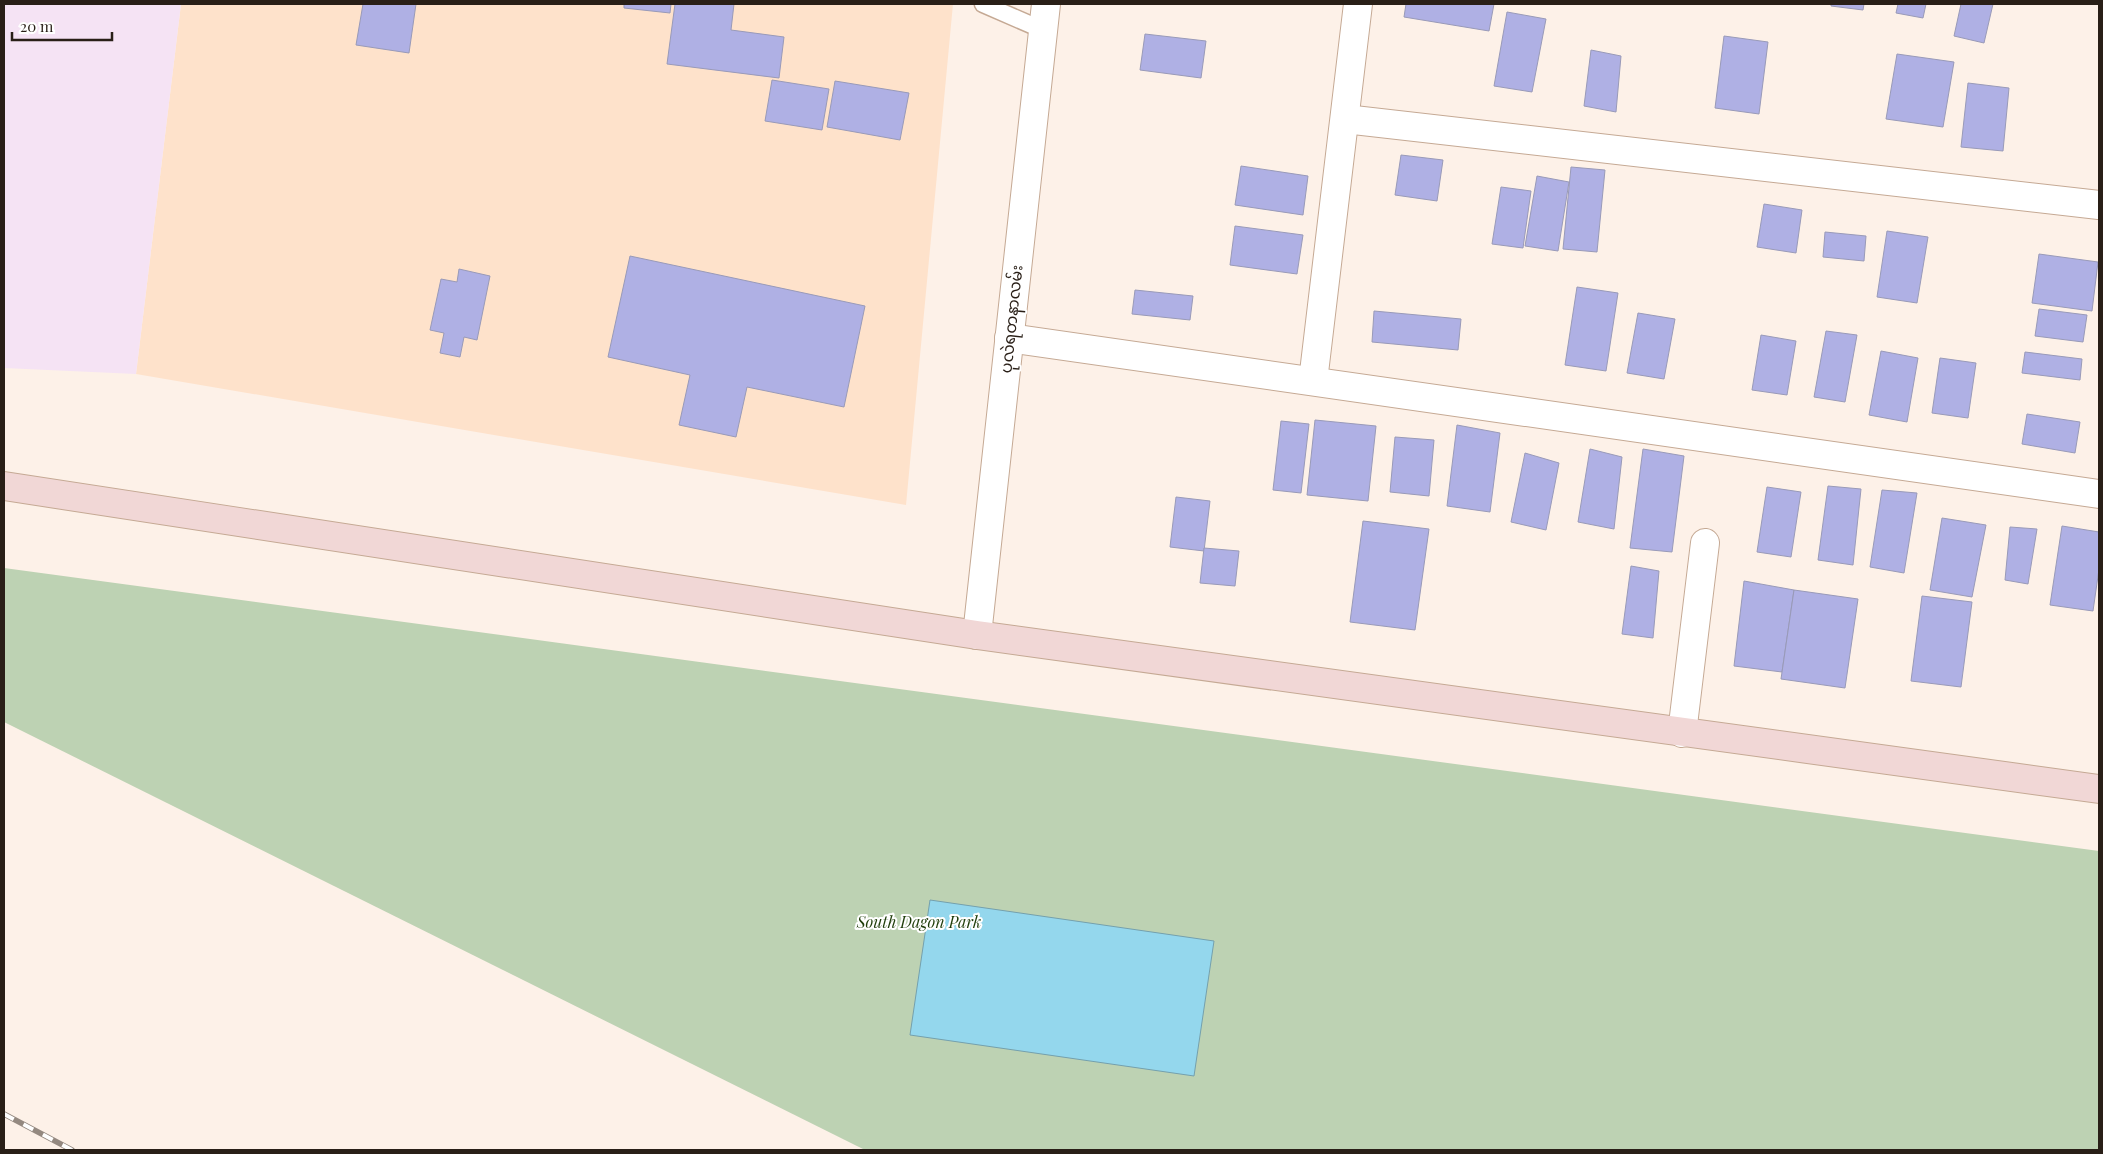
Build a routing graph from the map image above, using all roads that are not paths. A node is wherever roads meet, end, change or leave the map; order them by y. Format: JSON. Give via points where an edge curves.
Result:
{"nodes":[{"id":1,"x":983,"y":4,"type":"edge"},
{"id":2,"x":1358,"y":4,"type":"edge"},
{"id":3,"x":1045,"y":17,"type":"edge"},
{"id":4,"x":1345,"y":119,"type":"junction"},
{"id":5,"x":2099,"y":205,"type":"edge"},
{"id":6,"x":1009,"y":338,"type":"junction"},
{"id":7,"x":1313,"y":381,"type":"junction"},
{"id":8,"x":4,"y":486,"type":"edge"},
{"id":9,"x":2099,"y":494,"type":"edge"},
{"id":10,"x":1705,"y":543,"type":"dead end"},
{"id":11,"x":977,"y":635,"type":"junction"},
{"id":12,"x":1682,"y":733,"type":"junction"},
{"id":13,"x":2099,"y":790,"type":"edge"}],
"edges":[{"from":1,"to":3,"type":"lane"},
{"from":2,"to":4,"type":"street"},
{"from":3,"to":6,"type":"street","name":"ပုလဲရတနာလမ်း"},
{"from":4,"to":5,"type":"street"},
{"from":4,"to":7,"type":"street"},
{"from":6,"to":7,"type":"street"},
{"from":6,"to":11,"type":"street","name":"ပုလဲရတနာလမ်း"},
{"from":7,"to":9,"type":"street"},
{"from":8,"to":11,"type":"main road"},
{"from":10,"to":12,"type":"street"},
{"from":11,"to":12,"type":"main road"},
{"from":12,"to":13,"type":"main road"}]}
